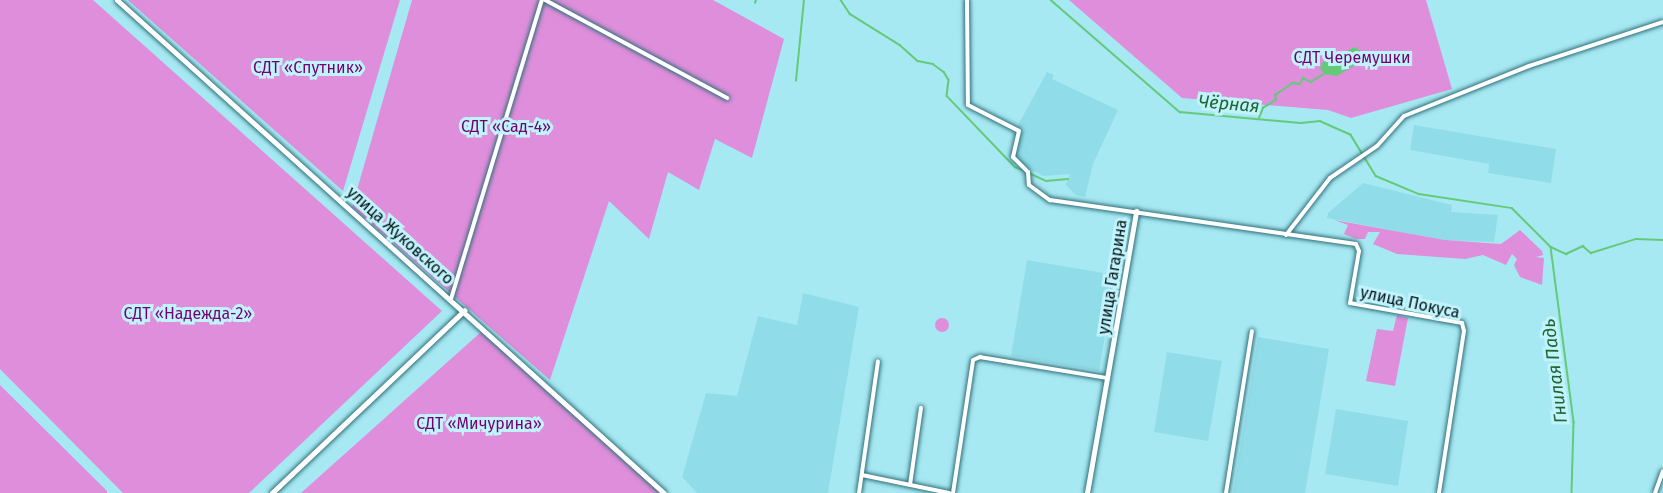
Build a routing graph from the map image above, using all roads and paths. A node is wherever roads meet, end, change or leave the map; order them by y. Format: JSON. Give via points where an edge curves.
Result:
{"nodes":[{"id":1,"x":117,"y":0,"type":"edge"},
{"id":2,"x":543,"y":0,"type":"edge"},
{"id":3,"x":968,"y":0,"type":"edge"},
{"id":4,"x":1663,"y":22,"type":"edge"},
{"id":5,"x":727,"y":98,"type":"dead end"},
{"id":6,"x":1136,"y":211,"type":"junction"},
{"id":7,"x":1286,"y":235,"type":"junction"},
{"id":8,"x":451,"y":299,"type":"junction"},
{"id":9,"x":464,"y":311,"type":"junction"},
{"id":10,"x":1252,"y":331,"type":"dead end"},
{"id":11,"x":878,"y":361,"type":"dead end"},
{"id":12,"x":1108,"y":378,"type":"junction"},
{"id":13,"x":921,"y":408,"type":"dead end"},
{"id":14,"x":1663,"y":471,"type":"edge"},
{"id":15,"x":862,"y":475,"type":"junction"},
{"id":16,"x":910,"y":485,"type":"junction"},
{"id":17,"x":272,"y":493,"type":"edge"},
{"id":18,"x":664,"y":493,"type":"edge"},
{"id":19,"x":859,"y":493,"type":"edge"},
{"id":20,"x":951,"y":493,"type":"edge"},
{"id":21,"x":1087,"y":493,"type":"edge"},
{"id":22,"x":1226,"y":493,"type":"edge"},
{"id":23,"x":1439,"y":493,"type":"edge"},
{"id":24,"x":1655,"y":493,"type":"edge"}],
"edges":[{"from":1,"to":8,"type":"main road","name":"улица Жуковского"},
{"from":2,"to":5,"type":"street"},
{"from":2,"to":8,"type":"street"},
{"from":3,"to":6,"type":"street","via":[[968,105],[1019,131],[1013,154],[1028,172],[1031,186],[1051,201]]},
{"from":4,"to":7,"type":"street","via":[[1529,66],[1404,116],[1368,154],[1330,178]]},
{"from":6,"to":7,"type":"street","name":"улица Гагарина"},
{"from":6,"to":12,"type":"street","name":"улица Гагарина"},
{"from":7,"to":23,"type":"street","name":"улица Покуса","via":[[1358,245],[1350,295],[1353,305],[1463,325]]},
{"from":8,"to":9,"type":"main road","name":"улица Жуковского"},
{"from":9,"to":17,"type":"street"},
{"from":9,"to":18,"type":"main road","name":"улица Жуковского"},
{"from":10,"to":22,"type":"street"},
{"from":11,"to":15,"type":"street"},
{"from":12,"to":20,"type":"street","via":[[980,357],[973,360]]},
{"from":12,"to":21,"type":"street","name":"улица Гагарина"},
{"from":13,"to":16,"type":"street"},
{"from":14,"to":24,"type":"street"},
{"from":15,"to":16,"type":"street"},
{"from":15,"to":19,"type":"street"},
{"from":16,"to":20,"type":"street"}]}
